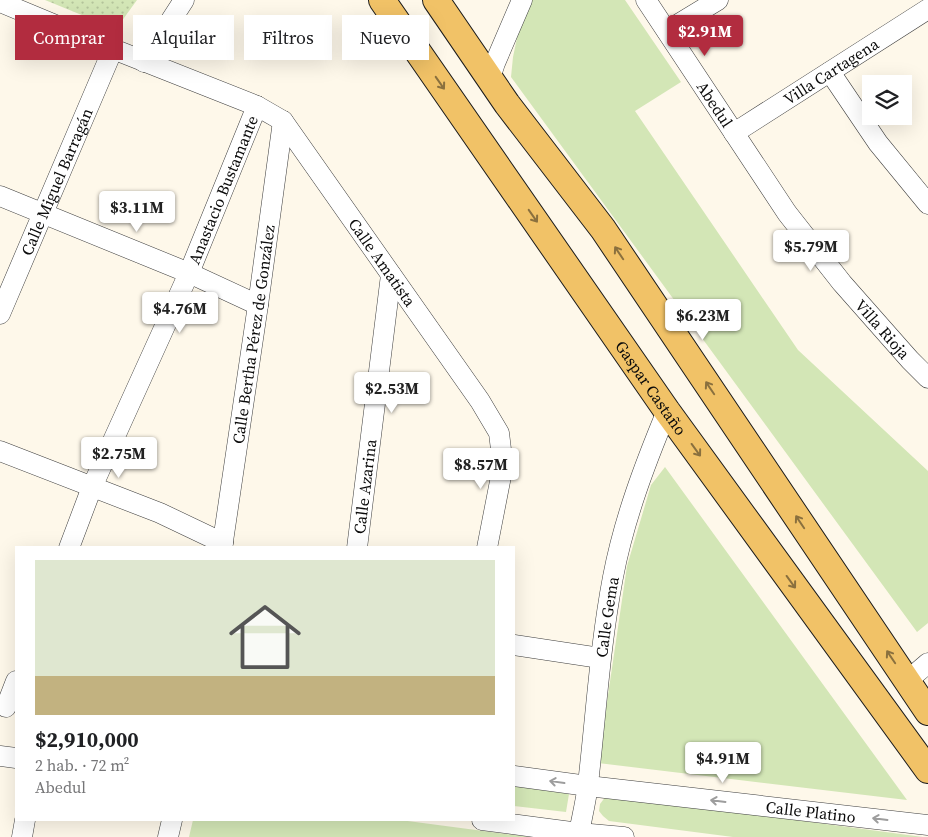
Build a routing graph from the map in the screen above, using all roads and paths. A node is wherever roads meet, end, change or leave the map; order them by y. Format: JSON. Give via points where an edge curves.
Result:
{"nodes":[{"id":1,"x":184,"y":0,"type":"edge"},
{"id":2,"x":382,"y":0,"type":"edge"},
{"id":3,"x":436,"y":0,"type":"edge"},
{"id":4,"x":522,"y":0,"type":"edge"},
{"id":5,"x":646,"y":0,"type":"edge"},
{"id":6,"x":718,"y":0,"type":"edge"},
{"id":7,"x":0,"y":2,"type":"edge"},
{"id":8,"x":928,"y":9,"type":"edge"},
{"id":9,"x":31,"y":15,"type":"edge"},
{"id":10,"x":667,"y":31,"type":"junction"},
{"id":11,"x":123,"y":53,"type":"edge"},
{"id":12,"x":108,"y":60,"type":"edge"},
{"id":13,"x":144,"y":62,"type":"junction"},
{"id":14,"x":830,"y":72,"type":"junction"},
{"id":15,"x":490,"y":78,"type":"junction"},
{"id":16,"x":507,"y":104,"type":"junction"},
{"id":17,"x":257,"y":106,"type":"junction"},
{"id":18,"x":283,"y":121,"type":"junction"},
{"id":19,"x":476,"y":133,"type":"junction"},
{"id":20,"x":734,"y":133,"type":"junction"},
{"id":21,"x":0,"y":196,"type":"edge"},
{"id":22,"x":928,"y":204,"type":"edge"},
{"id":23,"x":42,"y":214,"type":"junction"},
{"id":24,"x":189,"y":273,"type":"junction"},
{"id":25,"x":391,"y":275,"type":"junction"},
{"id":26,"x":258,"y":305,"type":"junction"},
{"id":27,"x":0,"y":314,"type":"edge"},
{"id":28,"x":928,"y":378,"type":"edge"},
{"id":29,"x":667,"y":410,"type":"junction"},
{"id":30,"x":0,"y":451,"type":"edge"},
{"id":31,"x":92,"y":487,"type":"junction"},
{"id":32,"x":222,"y":545,"type":"edge"},
{"id":33,"x":70,"y":546,"type":"edge"},
{"id":34,"x":357,"y":546,"type":"edge"},
{"id":35,"x":487,"y":546,"type":"edge"},
{"id":36,"x":515,"y":645,"type":"edge"},
{"id":37,"x":600,"y":658,"type":"junction"},
{"id":38,"x":928,"y":663,"type":"edge"},
{"id":39,"x":907,"y":682,"type":"junction"},
{"id":40,"x":15,"y":684,"type":"edge"},
{"id":41,"x":7,"y":707,"type":"edge"},
{"id":42,"x":928,"y":712,"type":"edge"},
{"id":43,"x":0,"y":756,"type":"edge"},
{"id":44,"x":15,"y":758,"type":"edge"},
{"id":45,"x":928,"y":770,"type":"edge"},
{"id":46,"x":515,"y":776,"type":"edge"},
{"id":47,"x":588,"y":786,"type":"junction"},
{"id":48,"x":25,"y":821,"type":"edge"},
{"id":49,"x":172,"y":821,"type":"edge"},
{"id":50,"x":489,"y":821,"type":"edge"},
{"id":51,"x":928,"y":825,"type":"edge"},
{"id":52,"x":579,"y":833,"type":"junction"},
{"id":53,"x":22,"y":837,"type":"edge"},
{"id":54,"x":168,"y":837,"type":"edge"},
{"id":55,"x":624,"y":837,"type":"edge"}],
"edges":[{"from":1,"to":13,"type":"street"},
{"from":2,"to":19,"type":"main road","name":"Gaspar Castaño","one_way":true},
{"from":3,"to":15,"type":"main road"},
{"from":4,"to":15,"type":"street"},
{"from":5,"to":10,"type":"street","name":"Abedul"},
{"from":6,"to":10,"type":"street"},
{"from":7,"to":9,"type":"street","name":"Calle Amatista"},
{"from":8,"to":14,"type":"street","name":"Villa Cartagena"},
{"from":10,"to":20,"type":"street","name":"Abedul"},
{"from":11,"to":13,"type":"street","name":"Calle Amatista"},
{"from":12,"to":23,"type":"street","name":"Calle Miguel Barragán"},
{"from":13,"to":17,"type":"street","name":"Calle Amatista"},
{"from":14,"to":20,"type":"street","name":"Villa Cartagena"},
{"from":14,"to":22,"type":"street","via":[[878,143]]},
{"from":15,"to":16,"type":"main road"},
{"from":16,"to":19,"type":"main road"},
{"from":39,"to":16,"type":"main road","one_way":true,"via":[[604,230]]},
{"from":17,"to":18,"type":"street","name":"Calle Amatista"},
{"from":17,"to":24,"type":"street","name":"Anastacio Bustamante"},
{"from":18,"to":25,"type":"street","name":"Calle Amatista"},
{"from":18,"to":26,"type":"street","name":"Calle Bertha Pérez de González"},
{"from":19,"to":29,"type":"main road","name":"Gaspar Castaño","one_way":true},
{"from":20,"to":28,"type":"street","name":"Villa Rioja","via":[[787,212],[842,283]]},
{"from":21,"to":23,"type":"street"},
{"from":23,"to":24,"type":"street"},
{"from":23,"to":27,"type":"street","name":"Calle Miguel Barragán"},
{"from":24,"to":26,"type":"street"},
{"from":24,"to":31,"type":"street","name":"Anastacio Bustamante"},
{"from":25,"to":34,"type":"street","name":"Calle Azarina"},
{"from":25,"to":35,"type":"street","name":"Calle Amatista","via":[[499,433],[503,466]]},
{"from":26,"to":32,"type":"street","name":"Calle Bertha Pérez de González"},
{"from":29,"to":37,"type":"street","name":"Calle Gema","via":[[628,518],[613,575]]},
{"from":29,"to":45,"type":"main road","name":"Gaspar Castaño","one_way":true},
{"from":30,"to":31,"type":"street"},
{"from":31,"to":32,"type":"street","via":[[160,513]]},
{"from":31,"to":33,"type":"street","name":"Anastacio Bustamante"},
{"from":36,"to":37,"type":"street"},
{"from":37,"to":47,"type":"street","name":"Calle Gema"},
{"from":38,"to":39,"type":"street"},
{"from":39,"to":42,"type":"main road"},
{"from":40,"to":41,"type":"street"},
{"from":43,"to":44,"type":"street"},
{"from":47,"to":46,"type":"street","name":"Calle Platino","one_way":true},
{"from":51,"to":47,"type":"street","name":"Calle Platino","one_way":true},
{"from":47,"to":52,"type":"street","name":"Calle Gema"},
{"from":48,"to":53,"type":"street"},
{"from":49,"to":54,"type":"street"},
{"from":50,"to":52,"type":"street"},
{"from":52,"to":55,"type":"street"}]}
